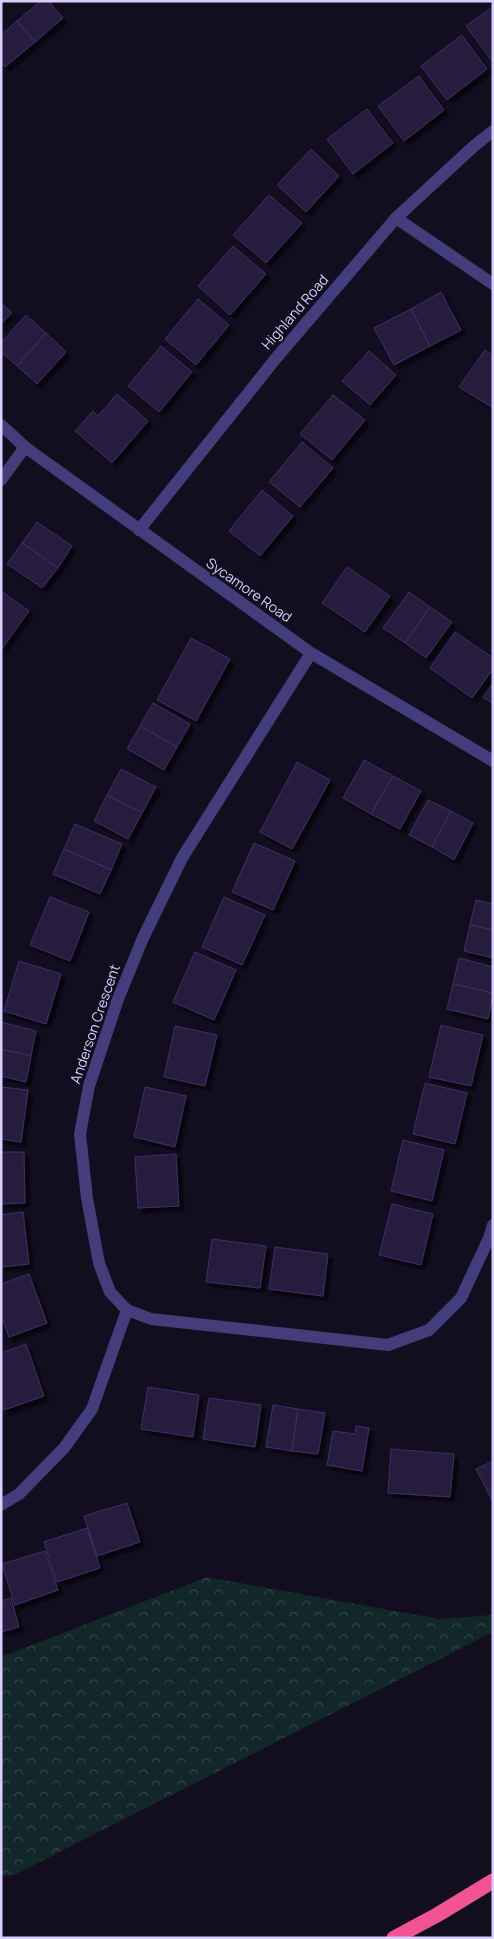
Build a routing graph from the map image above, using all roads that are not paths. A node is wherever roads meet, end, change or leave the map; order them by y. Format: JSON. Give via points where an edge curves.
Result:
{"nodes":[{"id":1,"x":493,"y":131,"type":"edge"},
{"id":2,"x":396,"y":218,"type":"junction"},
{"id":3,"x":493,"y":284,"type":"edge"},
{"id":4,"x":1,"y":425,"type":"edge"},
{"id":5,"x":25,"y":447,"type":"junction"},
{"id":6,"x":1,"y":480,"type":"edge"},
{"id":7,"x":139,"y":530,"type":"junction"},
{"id":8,"x":311,"y":652,"type":"junction"},
{"id":9,"x":493,"y":761,"type":"edge"},
{"id":10,"x":493,"y":1225,"type":"edge"},
{"id":11,"x":127,"y":1310,"type":"junction"},
{"id":12,"x":1,"y":1505,"type":"edge"},
{"id":13,"x":493,"y":1881,"type":"edge"},
{"id":14,"x":394,"y":1938,"type":"edge"}],
"edges":[{"from":1,"to":2,"type":"street","name":"Highland Road"},
{"from":2,"to":3,"type":"street"},
{"from":2,"to":7,"type":"street","name":"Highland Road","via":[[277,357]]},
{"from":4,"to":5,"type":"street","name":"Sycamore Road"},
{"from":5,"to":6,"type":"street"},
{"from":5,"to":7,"type":"street","name":"Sycamore Road"},
{"from":7,"to":8,"type":"street","name":"Sycamore Road"},
{"from":8,"to":9,"type":"street","name":"Sycamore Road"},
{"from":8,"to":11,"type":"street","name":"Anderson Crescent","via":[[182,858],[121,990],[89,1086],[80,1134],[87,1198],[99,1263],[110,1292]]},
{"from":10,"to":11,"type":"street","name":"Anderson Crescent","via":[[461,1298],[429,1330],[388,1345],[151,1319]]},
{"from":11,"to":12,"type":"street","via":[[92,1409],[64,1448],[19,1494]]},
{"from":13,"to":14,"type":"highway"}]}
